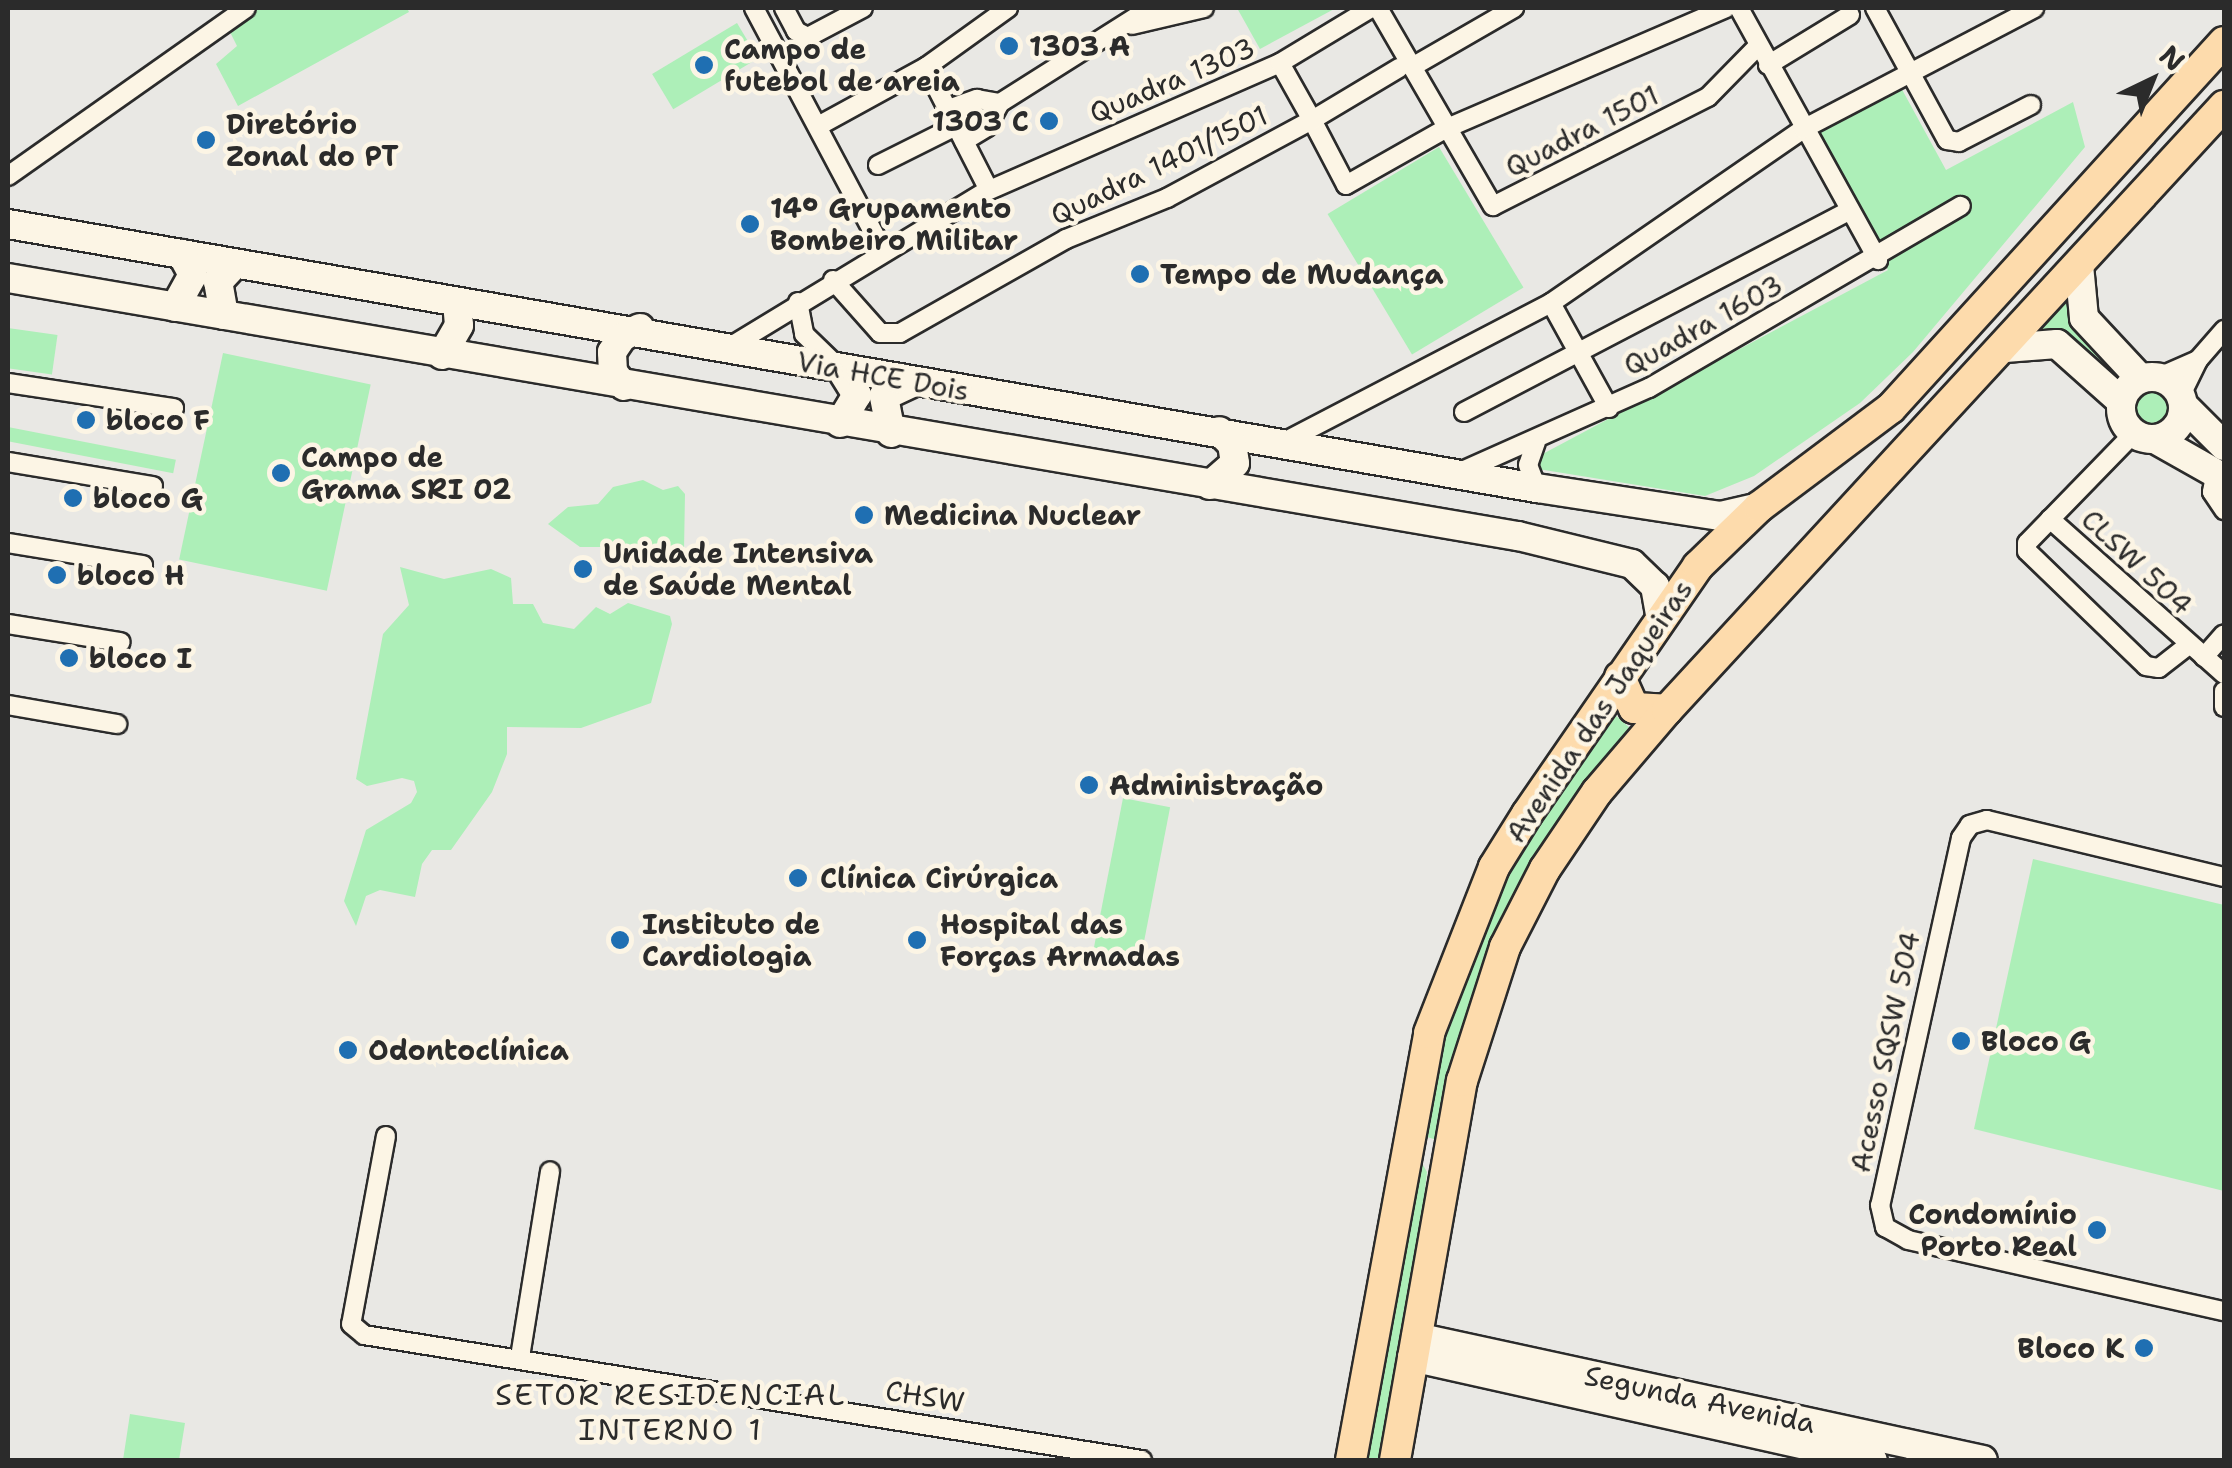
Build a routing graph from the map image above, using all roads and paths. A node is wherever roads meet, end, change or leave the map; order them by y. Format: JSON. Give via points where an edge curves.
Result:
{"nodes":[{"id":1,"x":246,"y":8,"type":"edge"},
{"id":2,"x":754,"y":8,"type":"edge"},
{"id":3,"x":784,"y":8,"type":"edge"},
{"id":4,"x":862,"y":8,"type":"edge"},
{"id":5,"x":1008,"y":8,"type":"edge"},
{"id":6,"x":1150,"y":8,"type":"edge"},
{"id":7,"x":1204,"y":8,"type":"edge"},
{"id":8,"x":1374,"y":8,"type":"edge"},
{"id":9,"x":1514,"y":8,"type":"edge"},
{"id":10,"x":1726,"y":8,"type":"edge"},
{"id":11,"x":1740,"y":8,"type":"edge"},
{"id":12,"x":1875,"y":8,"type":"edge"},
{"id":13,"x":2034,"y":8,"type":"edge"},
{"id":14,"x":1850,"y":15,"type":"dead end"},
{"id":15,"x":1131,"y":25,"type":"junction"},
{"id":16,"x":2224,"y":42,"type":"edge"},
{"id":17,"x":1758,"y":47,"type":"junction"},
{"id":18,"x":1280,"y":63,"type":"junction"},
{"id":19,"x":1768,"y":65,"type":"junction"},
{"id":20,"x":926,"y":67,"type":"junction"},
{"id":21,"x":1405,"y":68,"type":"junction"},
{"id":22,"x":1909,"y":72,"type":"junction"},
{"id":23,"x":1000,"y":103,"type":"junction"},
{"id":24,"x":2032,"y":105,"type":"dead end"},
{"id":25,"x":2224,"y":106,"type":"edge"},
{"id":26,"x":1312,"y":120,"type":"junction"},
{"id":27,"x":820,"y":125,"type":"junction"},
{"id":28,"x":954,"y":126,"type":"junction"},
{"id":29,"x":1445,"y":129,"type":"junction"},
{"id":30,"x":1803,"y":129,"type":"junction"},
{"id":31,"x":878,"y":165,"type":"dead end"},
{"id":32,"x":9,"y":178,"type":"edge"},
{"id":33,"x":989,"y":190,"type":"junction"},
{"id":34,"x":1961,"y":206,"type":"dead end"},
{"id":35,"x":1849,"y":210,"type":"junction"},
{"id":36,"x":8,"y":224,"type":"edge"},
{"id":37,"x":882,"y":249,"type":"junction"},
{"id":38,"x":182,"y":254,"type":"junction"},
{"id":39,"x":1878,"y":260,"type":"junction"},
{"id":40,"x":235,"y":264,"type":"junction"},
{"id":41,"x":2079,"y":264,"type":"junction"},
{"id":42,"x":8,"y":278,"type":"edge"},
{"id":43,"x":834,"y":280,"type":"junction"},
{"id":44,"x":457,"y":302,"type":"junction"},
{"id":45,"x":798,"y":302,"type":"junction"},
{"id":46,"x":1551,"y":303,"type":"junction"},
{"id":47,"x":175,"y":307,"type":"junction"},
{"id":48,"x":224,"y":315,"type":"junction"},
{"id":49,"x":640,"y":328,"type":"junction"},
{"id":50,"x":2224,"y":330,"type":"edge"},
{"id":51,"x":728,"y":348,"type":"junction"},
{"id":52,"x":2005,"y":348,"type":"junction"},
{"id":53,"x":442,"y":355,"type":"junction"},
{"id":54,"x":1580,"y":355,"type":"junction"},
{"id":55,"x":2198,"y":360,"type":"junction"},
{"id":56,"x":840,"y":368,"type":"junction"},
{"id":57,"x":2149,"y":378,"type":"junction"},
{"id":58,"x":8,"y":383,"type":"edge"},
{"id":59,"x":910,"y":384,"type":"junction"},
{"id":60,"x":624,"y":386,"type":"junction"},
{"id":61,"x":2182,"y":400,"type":"junction"},
{"id":62,"x":2121,"y":401,"type":"junction"},
{"id":63,"x":174,"y":408,"type":"dead end"},
{"id":64,"x":1356,"y":408,"type":"junction"},
{"id":65,"x":1609,"y":408,"type":"junction"},
{"id":66,"x":1464,"y":412,"type":"dead end"},
{"id":67,"x":840,"y":423,"type":"junction"},
{"id":68,"x":1870,"y":429,"type":"junction"},
{"id":69,"x":1219,"y":430,"type":"junction"},
{"id":70,"x":891,"y":433,"type":"junction"},
{"id":71,"x":2144,"y":436,"type":"junction"},
{"id":72,"x":1284,"y":442,"type":"junction"},
{"id":73,"x":1536,"y":442,"type":"junction"},
{"id":74,"x":1346,"y":452,"type":"junction"},
{"id":75,"x":8,"y":462,"type":"edge"},
{"id":76,"x":2222,"y":465,"type":"edge"},
{"id":77,"x":1887,"y":470,"type":"junction"},
{"id":78,"x":1460,"y":472,"type":"junction"},
{"id":79,"x":154,"y":486,"type":"dead end"},
{"id":80,"x":1210,"y":486,"type":"junction"},
{"id":81,"x":1537,"y":488,"type":"junction"},
{"id":82,"x":1759,"y":507,"type":"junction"},
{"id":83,"x":2224,"y":510,"type":"edge"},
{"id":84,"x":2050,"y":519,"type":"junction"},
{"id":85,"x":1518,"y":536,"type":"junction"},
{"id":86,"x":8,"y":543,"type":"edge"},
{"id":87,"x":143,"y":565,"type":"dead end"},
{"id":88,"x":1660,"y":615,"type":"junction"},
{"id":89,"x":8,"y":624,"type":"edge"},
{"id":90,"x":2224,"y":634,"type":"edge"},
{"id":91,"x":121,"y":642,"type":"dead end"},
{"id":92,"x":2188,"y":646,"type":"junction"},
{"id":93,"x":2204,"y":657,"type":"junction"},
{"id":94,"x":2224,"y":674,"type":"edge"},
{"id":95,"x":1620,"y":677,"type":"junction"},
{"id":96,"x":2224,"y":692,"type":"edge"},
{"id":97,"x":8,"y":705,"type":"edge"},
{"id":98,"x":2224,"y":707,"type":"edge"},
{"id":99,"x":1666,"y":710,"type":"junction"},
{"id":100,"x":118,"y":724,"type":"dead end"},
{"id":101,"x":2224,"y":876,"type":"edge"},
{"id":102,"x":386,"y":1136,"type":"dead end"},
{"id":103,"x":1406,"y":1151,"type":"junction"},
{"id":104,"x":1445,"y":1164,"type":"junction"},
{"id":105,"x":550,"y":1171,"type":"dead end"},
{"id":106,"x":2224,"y":1308,"type":"edge"},
{"id":107,"x":1414,"y":1347,"type":"junction"},
{"id":108,"x":520,"y":1357,"type":"junction"},
{"id":109,"x":1142,"y":1460,"type":"edge"},
{"id":110,"x":1351,"y":1460,"type":"edge"},
{"id":111,"x":1395,"y":1460,"type":"edge"},
{"id":112,"x":1873,"y":1460,"type":"edge"},
{"id":113,"x":1983,"y":1460,"type":"edge"}],
"edges":[{"from":1,"to":32,"type":"street"},
{"from":2,"to":27,"type":"street"},
{"from":3,"to":4,"type":"street","via":[[796,31],[808,37]]},
{"from":5,"to":20,"type":"street"},
{"from":6,"to":15,"type":"street","name":"Quadra 1303"},
{"from":7,"to":15,"type":"street","name":"Quadra 1303"},
{"from":8,"to":18,"type":"street","name":"Quadra 1303"},
{"from":8,"to":21,"type":"street"},
{"from":9,"to":21,"type":"street","name":"Quadra 1401/1501"},
{"from":10,"to":29,"type":"street"},
{"from":11,"to":17,"type":"street"},
{"from":12,"to":22,"type":"street"},
{"from":13,"to":22,"type":"street"},
{"from":14,"to":19,"type":"street"},
{"from":15,"to":23,"type":"street","name":"Quadra 1303"},
{"from":16,"to":68,"type":"main road","name":"Avenida das Jaqueiras"},
{"from":17,"to":19,"type":"street"},
{"from":17,"to":29,"type":"street","name":"Quadra 1501","via":[[1708,97],[1498,206],[1486,201]]},
{"from":18,"to":26,"type":"street"},
{"from":18,"to":33,"type":"street","name":"Quadra 1303"},
{"from":19,"to":30,"type":"street"},
{"from":20,"to":27,"type":"street"},
{"from":20,"to":28,"type":"street"},
{"from":21,"to":26,"type":"street","name":"Quadra 1401/1501"},
{"from":21,"to":29,"type":"street"},
{"from":22,"to":24,"type":"street","via":[[1950,142]]},
{"from":22,"to":30,"type":"street"},
{"from":23,"to":28,"type":"street","name":"Quadra 1303","via":[[977,99]]},
{"from":23,"to":28,"type":"street","name":"Quadra 1303","via":[[987,126]]},
{"from":25,"to":41,"type":"main road"},
{"from":26,"to":29,"type":"street","via":[[1346,184]]},
{"from":26,"to":43,"type":"street","name":"Quadra 1401/1501","via":[[1167,198],[1066,239],[900,333],[880,333]]},
{"from":27,"to":37,"type":"street"},
{"from":28,"to":31,"type":"street"},
{"from":28,"to":33,"type":"street"},
{"from":30,"to":35,"type":"street"},
{"from":30,"to":46,"type":"street"},
{"from":33,"to":37,"type":"street","name":"Quadra 1303"},
{"from":34,"to":39,"type":"street","name":"Quadra 1603"},
{"from":35,"to":39,"type":"street"},
{"from":35,"to":54,"type":"street","name":"Quadra 1603"},
{"from":36,"to":38,"type":"main road","name":"Via HCE Dois"},
{"from":37,"to":43,"type":"street","name":"Quadra 1303"},
{"from":38,"to":40,"type":"main road","name":"Via HCE Dois"},
{"from":38,"to":47,"type":"main road","via":[[194,275]]},
{"from":39,"to":65,"type":"street","name":"Quadra 1603"},
{"from":40,"to":44,"type":"main road","name":"Via HCE Dois"},
{"from":40,"to":48,"type":"main road","via":[[218,282]]},
{"from":41,"to":52,"type":"main road"},
{"from":41,"to":57,"type":"main road","via":[[2084,318]]},
{"from":42,"to":47,"type":"main road","name":"Via HCE Dois"},
{"from":43,"to":45,"type":"street","name":"Quadra 1303"},
{"from":44,"to":49,"type":"main road","name":"Via HCE Dois"},
{"from":44,"to":53,"type":"main road","via":[[460,325]]},
{"from":45,"to":51,"type":"street","name":"Quadra 1303"},
{"from":45,"to":56,"type":"street","via":[[804,334]]},
{"from":46,"to":54,"type":"street","name":"Quadra 1603"},
{"from":46,"to":64,"type":"street"},
{"from":47,"to":48,"type":"main road","name":"Via HCE Dois"},
{"from":48,"to":53,"type":"main road","name":"Via HCE Dois"},
{"from":49,"to":51,"type":"main road","name":"Via HCE Dois"},
{"from":49,"to":60,"type":"main road","via":[[612,352],[613,372]]},
{"from":50,"to":55,"type":"street"},
{"from":51,"to":56,"type":"main road","name":"Via HCE Dois"},
{"from":52,"to":62,"type":"main road","via":[[2058,344]]},
{"from":52,"to":77,"type":"main road","name":"Avenida das Jaqueiras"},
{"from":53,"to":60,"type":"main road","name":"Via HCE Dois"},
{"from":54,"to":65,"type":"street","name":"Quadra 1603"},
{"from":54,"to":66,"type":"street"},
{"from":55,"to":57,"type":"street"},
{"from":55,"to":61,"type":"street"},
{"from":56,"to":59,"type":"main road","name":"Via HCE Dois"},
{"from":56,"to":67,"type":"main road","via":[[858,395]]},
{"from":57,"to":61,"type":"main road"},
{"from":57,"to":62,"type":"main road"},
{"from":58,"to":63,"type":"street"},
{"from":59,"to":69,"type":"main road","name":"Via HCE Dois"},
{"from":59,"to":70,"type":"main road","via":[[884,396]]},
{"from":60,"to":67,"type":"main road","name":"Via HCE Dois"},
{"from":61,"to":71,"type":"main road","via":[[2174,430]]},
{"from":61,"to":76,"type":"main road"},
{"from":62,"to":71,"type":"main road","via":[[2123,419]]},
{"from":64,"to":72,"type":"street"},
{"from":64,"to":74,"type":"street","via":[[1339,428]]},
{"from":65,"to":73,"type":"street"},
{"from":67,"to":70,"type":"main road","name":"Via HCE Dois"},
{"from":68,"to":77,"type":"main road","via":[[1889,442]]},
{"from":68,"to":82,"type":"main road","name":"Avenida das Jaqueiras"},
{"from":69,"to":72,"type":"main road","name":"Via HCE Dois"},
{"from":69,"to":80,"type":"main road","via":[[1232,444],[1235,464]]},
{"from":70,"to":80,"type":"main road","name":"Via HCE Dois"},
{"from":71,"to":76,"type":"main road"},
{"from":71,"to":84,"type":"street"},
{"from":72,"to":74,"type":"main road","name":"Via HCE Dois"},
{"from":73,"to":78,"type":"street"},
{"from":73,"to":81,"type":"street","via":[[1528,465]]},
{"from":74,"to":78,"type":"main road","name":"Via HCE Dois"},
{"from":75,"to":79,"type":"street"},
{"from":76,"to":83,"type":"street","via":[[2212,492]]},
{"from":77,"to":99,"type":"main road","name":"Avenida das Jaqueiras"},
{"from":78,"to":81,"type":"main road","name":"Via HCE Dois"},
{"from":80,"to":85,"type":"main road","name":"Via HCE Dois"},
{"from":81,"to":82,"type":"main road","name":"Via HCE Dois","via":[[1721,516]]},
{"from":81,"to":85,"type":"main road","via":[[1546,504],[1544,522]]},
{"from":82,"to":88,"type":"main road","name":"Avenida das Jaqueiras"},
{"from":84,"to":92,"type":"street","name":"CLSW 504"},
{"from":84,"to":92,"type":"street","name":"CLSW 504","via":[[2027,543],[2030,555],[2146,666],[2159,668]]},
{"from":85,"to":88,"type":"main road","name":"Via HCE Dois","via":[[1632,564],[1655,586]]},
{"from":86,"to":87,"type":"street"},
{"from":88,"to":95,"type":"main road","name":"Avenida das Jaqueiras"},
{"from":89,"to":91,"type":"street"},
{"from":90,"to":93,"type":"street"},
{"from":92,"to":93,"type":"street","name":"CLSW 504"},
{"from":93,"to":94,"type":"street","name":"CLSW 504"},
{"from":95,"to":99,"type":"main road","via":[[1634,708]]},
{"from":95,"to":103,"type":"main road","name":"Avenida das Jaqueiras","via":[[1494,868],[1429,1033]]},
{"from":96,"to":98,"type":"street"},
{"from":97,"to":100,"type":"street"},
{"from":99,"to":104,"type":"main road","name":"Avenida das Jaqueiras","via":[[1588,805],[1522,909],[1479,1021]]},
{"from":101,"to":106,"type":"street","name":"Acesso SQSW 504","via":[[1987,820],[1970,825],[1960,838],[1880,1204],[1892,1234],[1908,1240]]},
{"from":102,"to":108,"type":"street","name":"CHSW","via":[[352,1327],[364,1335]]},
{"from":103,"to":104,"type":"main road","via":[[1426,1148]]},
{"from":103,"to":110,"type":"main road","name":"Avenida das Jaqueiras"},
{"from":104,"to":107,"type":"main road","name":"Avenida das Jaqueiras"},
{"from":105,"to":108,"type":"street"},
{"from":107,"to":111,"type":"main road","name":"Avenida das Jaqueiras"},
{"from":107,"to":112,"type":"main road","name":"Segunda Avenida"},
{"from":107,"to":113,"type":"main road","name":"Segunda Avenida"},
{"from":108,"to":109,"type":"street","name":"CHSW"}]}
